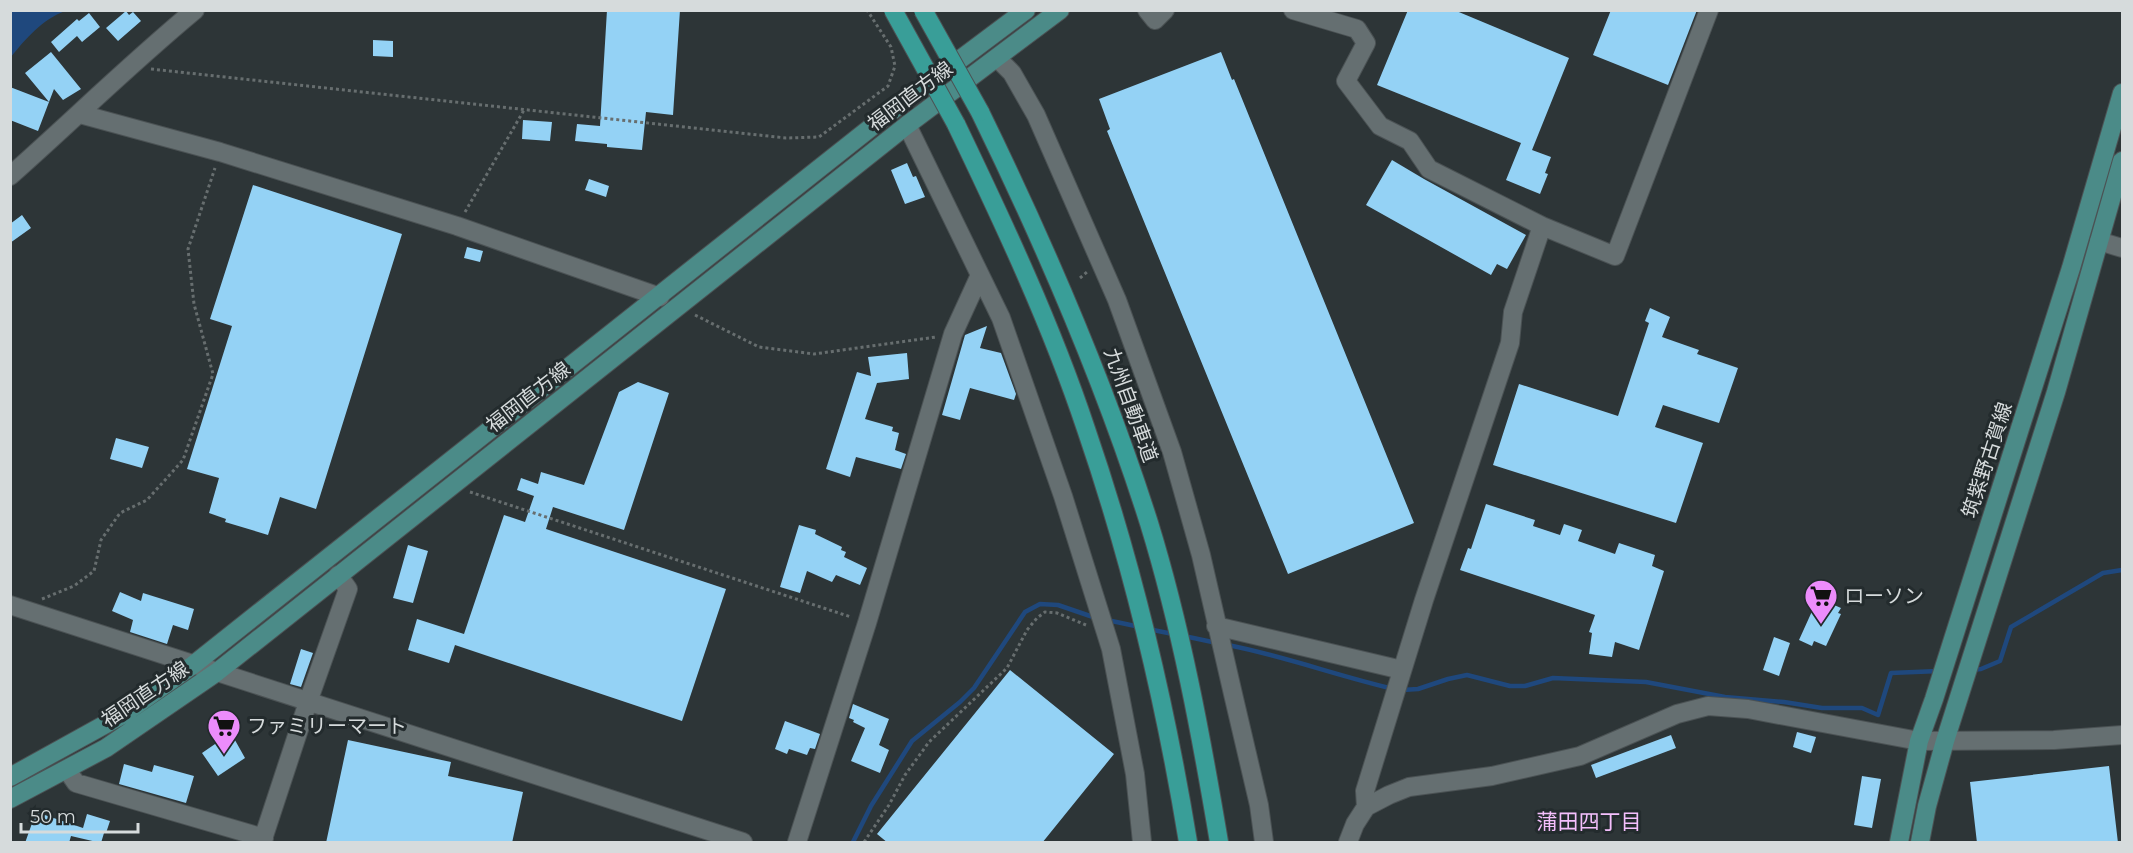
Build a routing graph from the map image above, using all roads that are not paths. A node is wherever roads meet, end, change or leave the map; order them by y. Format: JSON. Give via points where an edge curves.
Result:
{"nodes":[{"id":1,"x":195,"y":10,"type":"edge"},
{"id":2,"x":893,"y":10,"type":"edge"},
{"id":3,"x":923,"y":10,"type":"edge"},
{"id":4,"x":1026,"y":10,"type":"edge"},
{"id":5,"x":1147,"y":10,"type":"edge"},
{"id":6,"x":1165,"y":10,"type":"edge"},
{"id":7,"x":1293,"y":10,"type":"edge"},
{"id":8,"x":1709,"y":10,"type":"edge"},
{"id":9,"x":1049,"y":14,"type":"edge"},
{"id":10,"x":997,"y":58,"type":"junction"},
{"id":11,"x":2122,"y":93,"type":"edge"},
{"id":12,"x":80,"y":114,"type":"junction"},
{"id":13,"x":907,"y":125,"type":"junction"},
{"id":14,"x":2122,"y":161,"type":"edge"},
{"id":15,"x":10,"y":177,"type":"edge"},
{"id":16,"x":1542,"y":226,"type":"junction"},
{"id":17,"x":2099,"y":241,"type":"junction"},
{"id":18,"x":2122,"y":248,"type":"edge"},
{"id":19,"x":980,"y":275,"type":"junction"},
{"id":20,"x":660,"y":297,"type":"junction"},
{"id":21,"x":338,"y":575,"type":"junction"},
{"id":22,"x":10,"y":605,"type":"edge"},
{"id":23,"x":1216,"y":626,"type":"junction"},
{"id":24,"x":193,"y":665,"type":"junction"},
{"id":25,"x":1402,"y":670,"type":"junction"},
{"id":26,"x":217,"y":672,"type":"junction"},
{"id":27,"x":308,"y":702,"type":"junction"},
{"id":28,"x":2122,"y":735,"type":"edge"},
{"id":29,"x":1919,"y":741,"type":"junction"},
{"id":30,"x":1945,"y":741,"type":"junction"},
{"id":31,"x":67,"y":770,"type":"junction"},
{"id":32,"x":15,"y":771,"type":"edge"},
{"id":33,"x":10,"y":799,"type":"edge"},
{"id":34,"x":1366,"y":807,"type":"junction"},
{"id":35,"x":263,"y":840,"type":"edge"},
{"id":36,"x":743,"y":843,"type":"edge"},
{"id":37,"x":797,"y":843,"type":"edge"},
{"id":38,"x":1142,"y":843,"type":"edge"},
{"id":39,"x":1188,"y":843,"type":"edge"},
{"id":40,"x":1219,"y":843,"type":"edge"},
{"id":41,"x":1264,"y":843,"type":"edge"},
{"id":42,"x":1348,"y":843,"type":"edge"},
{"id":43,"x":1899,"y":843,"type":"edge"},
{"id":44,"x":1920,"y":843,"type":"edge"}],
"edges":[{"from":1,"to":12,"type":"street"},
{"from":2,"to":39,"type":"highway","bridge":true,"via":[[956,124],[1023,268],[1086,428],[1141,613]]},
{"from":3,"to":40,"type":"highway","name":"九州自動車道","bridge":true,"via":[[980,112],[1050,260],[1114,419],[1172,606]]},
{"from":4,"to":20,"type":"main road","name":"福岡直方線","via":[[898,106]]},
{"from":5,"to":6,"type":"street","via":[[1155,20]]},
{"from":7,"to":16,"type":"street","via":[[1357,29],[1366,43],[1346,81],[1380,126],[1410,141],[1429,169]]},
{"from":8,"to":16,"type":"street","via":[[1615,256]]},
{"from":9,"to":10,"type":"main road","name":"福岡直方線"},
{"from":10,"to":13,"type":"main road","name":"福岡直方線"},
{"from":10,"to":23,"type":"street","via":[[1012,73],[1036,115],[1117,300],[1173,452]]},
{"from":11,"to":29,"type":"main road","name":"筑紫野古賀線","via":[[2038,374]]},
{"from":12,"to":15,"type":"street"},
{"from":12,"to":20,"type":"street","via":[[220,152],[457,226]]},
{"from":13,"to":19,"type":"street"},
{"from":13,"to":21,"type":"main road","name":"福岡直方線"},
{"from":14,"to":17,"type":"main road"},
{"from":16,"to":25,"type":"street","via":[[1514,312],[1510,343]]},
{"from":17,"to":18,"type":"street"},
{"from":17,"to":30,"type":"main road","via":[[2056,392]]},
{"from":19,"to":37,"type":"street","via":[[953,334]]},
{"from":19,"to":38,"type":"street","via":[[1001,318],[1111,649],[1135,774]]},
{"from":20,"to":24,"type":"main road","name":"福岡直方線"},
{"from":21,"to":26,"type":"main road","name":"福岡直方線"},
{"from":21,"to":27,"type":"street","via":[[348,589]]},
{"from":22,"to":24,"type":"street"},
{"from":23,"to":25,"type":"street"},
{"from":23,"to":41,"type":"street","via":[[1259,805]]},
{"from":24,"to":26,"type":"street"},
{"from":24,"to":32,"type":"main road","name":"福岡直方線","via":[[124,714]]},
{"from":25,"to":34,"type":"street","via":[[1365,791]]},
{"from":26,"to":27,"type":"street"},
{"from":26,"to":31,"type":"main road","name":"福岡直方線"},
{"from":27,"to":35,"type":"street"},
{"from":27,"to":36,"type":"street"},
{"from":28,"to":30,"type":"street"},
{"from":29,"to":30,"type":"street"},
{"from":29,"to":34,"type":"street","via":[[1748,709],[1708,706],[1677,714],[1580,756],[1492,776],[1409,787]]},
{"from":29,"to":43,"type":"main road","name":"筑紫野古賀線"},
{"from":30,"to":44,"type":"main road"},
{"from":31,"to":33,"type":"main road","name":"福岡直方線"},
{"from":31,"to":35,"type":"street","via":[[76,783]]},
{"from":34,"to":42,"type":"street"}]}
